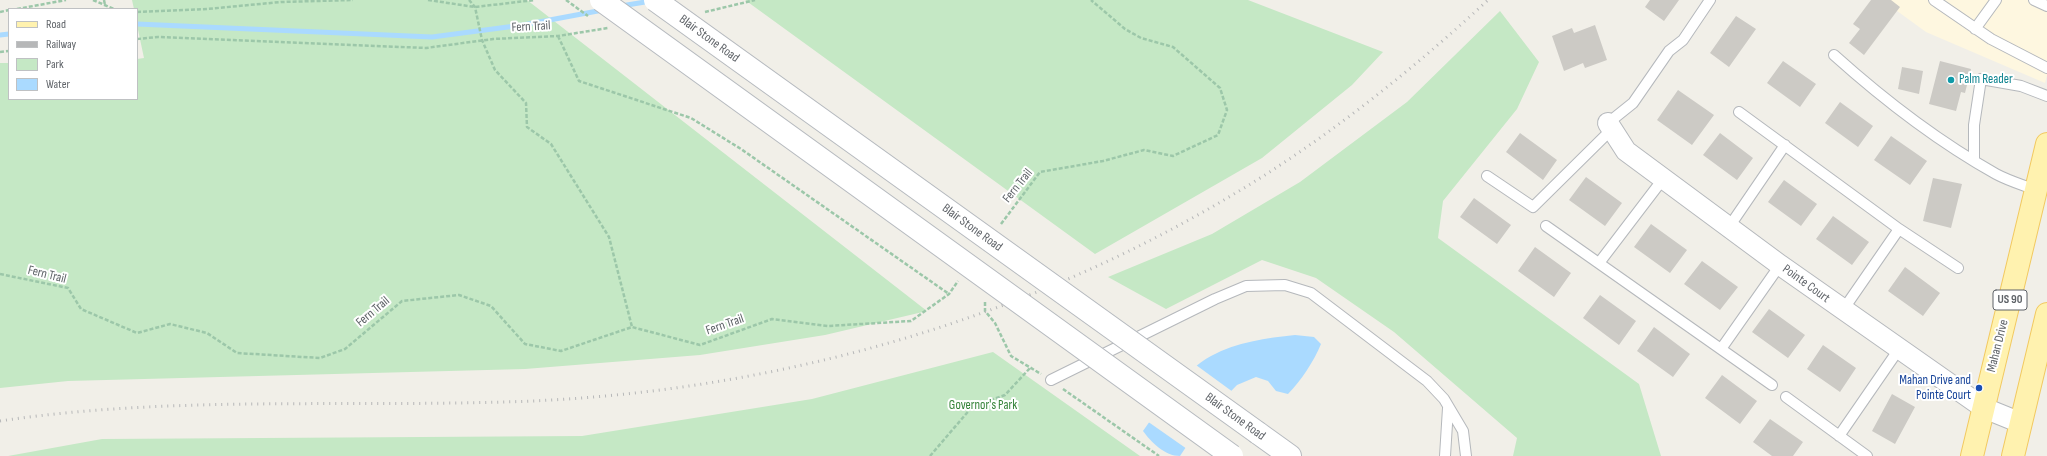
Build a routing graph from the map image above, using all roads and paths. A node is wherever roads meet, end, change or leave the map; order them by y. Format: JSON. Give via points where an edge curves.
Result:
{"nodes":[{"id":1,"x":66,"y":0,"type":"edge"},
{"id":2,"x":93,"y":0,"type":"edge"},
{"id":3,"x":104,"y":0,"type":"edge"},
{"id":4,"x":353,"y":0,"type":"edge"},
{"id":5,"x":428,"y":0,"type":"edge"},
{"id":6,"x":469,"y":0,"type":"edge"},
{"id":7,"x":535,"y":0,"type":"edge"},
{"id":8,"x":601,"y":0,"type":"edge"},
{"id":9,"x":655,"y":0,"type":"edge"},
{"id":10,"x":755,"y":0,"type":"edge"},
{"id":11,"x":1092,"y":0,"type":"edge"},
{"id":12,"x":1710,"y":0,"type":"edge"},
{"id":13,"x":1934,"y":0,"type":"edge"},
{"id":14,"x":1996,"y":0,"type":"edge"},
{"id":15,"x":2034,"y":0,"type":"edge"},
{"id":16,"x":105,"y":5,"type":"junction"},
{"id":17,"x":2047,"y":6,"type":"edge"},
{"id":18,"x":475,"y":7,"type":"junction"},
{"id":19,"x":22,"y":8,"type":"edge"},
{"id":20,"x":112,"y":8,"type":"edge"},
{"id":21,"x":138,"y":12,"type":"edge"},
{"id":22,"x":699,"y":13,"type":"dead end"},
{"id":23,"x":613,"y":27,"type":"dead end"},
{"id":24,"x":1975,"y":29,"type":"junction"},
{"id":25,"x":558,"y":36,"type":"junction"},
{"id":26,"x":138,"y":39,"type":"edge"},
{"id":27,"x":482,"y":40,"type":"junction"},
{"id":28,"x":1834,"y":55,"type":"dead end"},
{"id":29,"x":2047,"y":68,"type":"edge"},
{"id":30,"x":2047,"y":96,"type":"edge"},
{"id":31,"x":1739,"y":112,"type":"dead end"},
{"id":32,"x":1610,"y":126,"type":"junction"},
{"id":33,"x":1784,"y":145,"type":"junction"},
{"id":34,"x":2046,"y":152,"type":"edge"},
{"id":35,"x":1974,"y":160,"type":"junction"},
{"id":36,"x":1487,"y":176,"type":"dead end"},
{"id":37,"x":1663,"y":178,"type":"junction"},
{"id":38,"x":2036,"y":190,"type":"junction"},
{"id":39,"x":1546,"y":226,"type":"dead end"},
{"id":40,"x":1729,"y":227,"type":"junction"},
{"id":41,"x":998,"y":228,"type":"dead end"},
{"id":42,"x":1899,"y":229,"type":"junction"},
{"id":43,"x":1599,"y":263,"type":"junction"},
{"id":44,"x":1780,"y":265,"type":"junction"},
{"id":45,"x":1958,"y":268,"type":"dead end"},
{"id":46,"x":0,"y":274,"type":"edge"},
{"id":47,"x":961,"y":277,"type":"dead end"},
{"id":48,"x":949,"y":294,"type":"junction"},
{"id":49,"x":986,"y":300,"type":"dead end"},
{"id":50,"x":1843,"y":310,"type":"junction"},
{"id":51,"x":2047,"y":314,"type":"edge"},
{"id":52,"x":632,"y":327,"type":"junction"},
{"id":53,"x":1721,"y":349,"type":"junction"},
{"id":54,"x":1899,"y":349,"type":"junction"},
{"id":55,"x":1030,"y":368,"type":"junction"},
{"id":56,"x":1051,"y":380,"type":"junction"},
{"id":57,"x":1772,"y":385,"type":"dead end"},
{"id":58,"x":1786,"y":397,"type":"dead end"},
{"id":59,"x":1448,"y":408,"type":"junction"},
{"id":60,"x":1984,"y":408,"type":"junction"},
{"id":61,"x":2021,"y":423,"type":"junction"},
{"id":62,"x":1839,"y":436,"type":"junction"},
{"id":63,"x":930,"y":456,"type":"edge"},
{"id":64,"x":1159,"y":456,"type":"edge"},
{"id":65,"x":1232,"y":456,"type":"edge"},
{"id":66,"x":1290,"y":456,"type":"edge"},
{"id":67,"x":1445,"y":456,"type":"edge"},
{"id":68,"x":1466,"y":456,"type":"edge"},
{"id":69,"x":1867,"y":456,"type":"edge"},
{"id":70,"x":1972,"y":456,"type":"edge"},
{"id":71,"x":2013,"y":456,"type":"edge"}],
"edges":[{"from":1,"to":19,"type":"path"},
{"from":2,"to":16,"type":"path"},
{"from":3,"to":16,"type":"path"},
{"from":4,"to":21,"type":"path","via":[[281,2]]},
{"from":5,"to":18,"type":"path"},
{"from":6,"to":18,"type":"path"},
{"from":7,"to":18,"type":"path"},
{"from":8,"to":65,"type":"main road","bridge":true},
{"from":9,"to":66,"type":"main road","name":"Blair Stone Road","bridge":true},
{"from":10,"to":22,"type":"path"},
{"from":11,"to":41,"type":"path","name":"Fern Trail","via":[[1125,29],[1141,38],[1173,47],[1220,88],[1227,110],[1218,135],[1173,156],[1144,150],[1103,161],[1040,172]]},
{"from":12,"to":32,"type":"lane","via":[[1683,40],[1669,51],[1633,103]]},
{"from":13,"to":24,"type":"lane"},
{"from":14,"to":24,"type":"lane"},
{"from":15,"to":17,"type":"lane"},
{"from":16,"to":20,"type":"path"},
{"from":18,"to":27,"type":"path"},
{"from":23,"to":25,"type":"path","name":"Fern Trail"},
{"from":24,"to":29,"type":"lane"},
{"from":25,"to":27,"type":"path","name":"Fern Trail"},
{"from":25,"to":48,"type":"path","via":[[579,81],[691,118],[741,149]]},
{"from":26,"to":27,"type":"path","name":"Fern Trail","via":[[158,37],[426,48]]},
{"from":27,"to":52,"type":"path","via":[[495,70],[526,103],[527,127],[551,144],[609,237]]},
{"from":28,"to":35,"type":"lane","via":[[1866,84]]},
{"from":30,"to":35,"type":"lane","via":[[2021,86],[1981,79],[1974,125]]},
{"from":31,"to":33,"type":"lane"},
{"from":32,"to":36,"type":"lane","via":[[1533,207]]},
{"from":32,"to":37,"type":"street","name":"Pointe Court","via":[[1626,151]]},
{"from":33,"to":40,"type":"lane"},
{"from":33,"to":42,"type":"lane"},
{"from":34,"to":38,"type":"main road","name":"Mahan Drive","number":"US 90"},
{"from":35,"to":38,"type":"lane","via":[[1998,175]]},
{"from":37,"to":40,"type":"street","name":"Pointe Court"},
{"from":37,"to":43,"type":"lane"},
{"from":38,"to":60,"type":"main road","name":"Mahan Drive","number":"US 90"},
{"from":39,"to":43,"type":"lane"},
{"from":40,"to":44,"type":"street","name":"Pointe Court"},
{"from":42,"to":45,"type":"lane"},
{"from":42,"to":50,"type":"lane"},
{"from":43,"to":53,"type":"lane"},
{"from":44,"to":50,"type":"street","name":"Pointe Court"},
{"from":44,"to":53,"type":"lane"},
{"from":46,"to":52,"type":"path","name":"Fern Trail","via":[[68,288],[81,308],[137,334],[170,324],[207,334],[237,353],[320,358],[345,349],[402,301],[460,295],[491,306],[525,344],[561,351]]},
{"from":47,"to":48,"type":"path","name":"Fern Trail"},
{"from":48,"to":52,"type":"path","name":"Fern Trail","via":[[911,321],[828,326],[772,319],[700,345]]},
{"from":49,"to":55,"type":"path","via":[[985,311],[995,323],[1011,356]]},
{"from":50,"to":54,"type":"street","name":"Pointe Court"},
{"from":51,"to":61,"type":"main road"},
{"from":53,"to":57,"type":"lane"},
{"from":54,"to":60,"type":"street","name":"Pointe Court"},
{"from":54,"to":62,"type":"lane"},
{"from":55,"to":56,"type":"path"},
{"from":55,"to":63,"type":"path","via":[[1005,395],[972,407]]},
{"from":56,"to":59,"type":"lane","via":[[1246,286],[1285,285],[1311,293],[1427,381],[1444,399]]},
{"from":56,"to":64,"type":"path"},
{"from":58,"to":62,"type":"lane"},
{"from":59,"to":67,"type":"lane"},
{"from":59,"to":68,"type":"lane","via":[[1463,431]]},
{"from":60,"to":61,"type":"street","name":"Pointe Court"},
{"from":60,"to":70,"type":"main road","name":"Mahan Drive","number":"US 90"},
{"from":61,"to":71,"type":"main road"},
{"from":62,"to":69,"type":"lane"}]}
